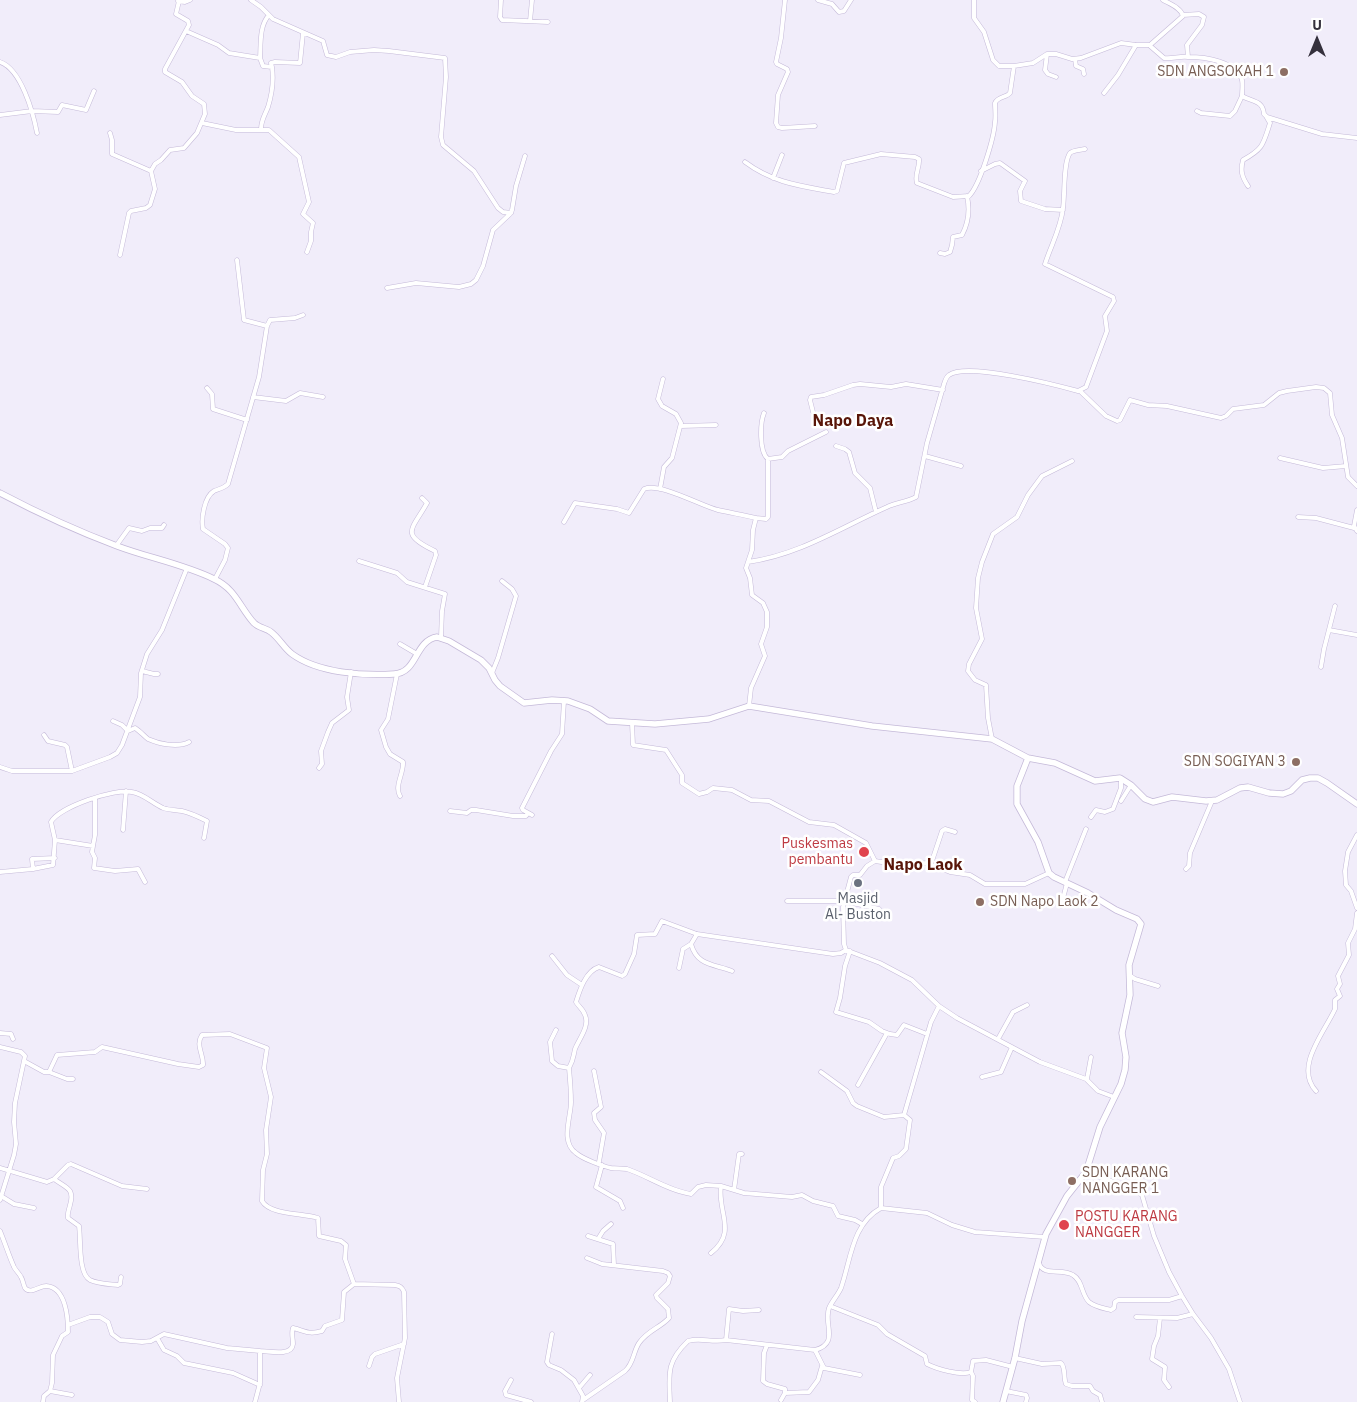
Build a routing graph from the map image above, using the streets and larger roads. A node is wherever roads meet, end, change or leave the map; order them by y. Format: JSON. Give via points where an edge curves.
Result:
{"nodes":[{"id":1,"x":190,"y":0,"type":"edge"},
{"id":2,"x":251,"y":0,"type":"edge"},
{"id":3,"x":502,"y":0,"type":"edge"},
{"id":4,"x":532,"y":0,"type":"edge"},
{"id":5,"x":785,"y":0,"type":"edge"},
{"id":6,"x":818,"y":0,"type":"edge"},
{"id":7,"x":851,"y":0,"type":"edge"},
{"id":8,"x":974,"y":0,"type":"edge"},
{"id":9,"x":1163,"y":0,"type":"edge"},
{"id":10,"x":178,"y":1,"type":"edge"},
{"id":11,"x":269,"y":15,"type":"junction"},
{"id":12,"x":1183,"y":15,"type":"junction"},
{"id":13,"x":530,"y":21,"type":"junction"},
{"id":14,"x":548,"y":22,"type":"dead end"},
{"id":15,"x":186,"y":31,"type":"junction"},
{"id":16,"x":303,"y":33,"type":"junction"},
{"id":17,"x":1136,"y":45,"type":"junction"},
{"id":18,"x":1150,"y":45,"type":"junction"},
{"id":19,"x":1047,"y":54,"type":"junction"},
{"id":20,"x":1188,"y":57,"type":"junction"},
{"id":21,"x":260,"y":58,"type":"junction"},
{"id":22,"x":1074,"y":59,"type":"junction"},
{"id":23,"x":0,"y":62,"type":"edge"},
{"id":24,"x":1014,"y":66,"type":"junction"},
{"id":25,"x":272,"y":67,"type":"junction"},
{"id":26,"x":1084,"y":74,"type":"dead end"},
{"id":27,"x":1056,"y":77,"type":"dead end"},
{"id":28,"x":94,"y":91,"type":"dead end"},
{"id":29,"x":1104,"y":93,"type":"dead end"},
{"id":30,"x":1242,"y":96,"type":"junction"},
{"id":31,"x":32,"y":111,"type":"junction"},
{"id":32,"x":1197,"y":111,"type":"dead end"},
{"id":33,"x":0,"y":115,"type":"edge"},
{"id":34,"x":1266,"y":116,"type":"junction"},
{"id":35,"x":202,"y":123,"type":"junction"},
{"id":36,"x":815,"y":126,"type":"dead end"},
{"id":37,"x":261,"y":129,"type":"junction"},
{"id":38,"x":37,"y":133,"type":"dead end"},
{"id":39,"x":110,"y":133,"type":"dead end"},
{"id":40,"x":1357,"y":138,"type":"edge"},
{"id":41,"x":1085,"y":149,"type":"dead end"},
{"id":42,"x":525,"y":156,"type":"dead end"},
{"id":43,"x":782,"y":156,"type":"dead end"},
{"id":44,"x":745,"y":162,"type":"dead end"},
{"id":45,"x":151,"y":171,"type":"junction"},
{"id":46,"x":981,"y":171,"type":"junction"},
{"id":47,"x":774,"y":178,"type":"junction"},
{"id":48,"x":1248,"y":186,"type":"dead end"},
{"id":49,"x":967,"y":196,"type":"junction"},
{"id":50,"x":1063,"y":210,"type":"junction"},
{"id":51,"x":511,"y":212,"type":"junction"},
{"id":52,"x":307,"y":252,"type":"dead end"},
{"id":53,"x":940,"y":253,"type":"dead end"},
{"id":54,"x":120,"y":255,"type":"dead end"},
{"id":55,"x":237,"y":260,"type":"dead end"},
{"id":56,"x":387,"y":288,"type":"dead end"},
{"id":57,"x":303,"y":315,"type":"dead end"},
{"id":58,"x":268,"y":326,"type":"junction"},
{"id":59,"x":663,"y":380,"type":"dead end"},
{"id":60,"x":207,"y":388,"type":"dead end"},
{"id":61,"x":942,"y":390,"type":"junction"},
{"id":62,"x":1080,"y":391,"type":"junction"},
{"id":63,"x":253,"y":397,"type":"junction"},
{"id":64,"x":322,"y":397,"type":"dead end"},
{"id":65,"x":812,"y":412,"type":"dead end"},
{"id":66,"x":764,"y":413,"type":"dead end"},
{"id":67,"x":247,"y":420,"type":"junction"},
{"id":68,"x":716,"y":425,"type":"dead end"},
{"id":69,"x":681,"y":426,"type":"junction"},
{"id":70,"x":826,"y":432,"type":"dead end"},
{"id":71,"x":836,"y":446,"type":"dead end"},
{"id":72,"x":925,"y":456,"type":"junction"},
{"id":73,"x":1280,"y":458,"type":"dead end"},
{"id":74,"x":768,"y":459,"type":"junction"},
{"id":75,"x":1072,"y":461,"type":"dead end"},
{"id":76,"x":962,"y":466,"type":"dead end"},
{"id":77,"x":1346,"y":466,"type":"junction"},
{"id":78,"x":1357,"y":486,"type":"edge"},
{"id":79,"x":660,"y":489,"type":"junction"},
{"id":80,"x":0,"y":493,"type":"edge"},
{"id":81,"x":422,"y":498,"type":"dead end"},
{"id":82,"x":1357,"y":510,"type":"edge"},
{"id":83,"x":876,"y":512,"type":"junction"},
{"id":84,"x":1298,"y":517,"type":"dead end"},
{"id":85,"x":756,"y":518,"type":"junction"},
{"id":86,"x":564,"y":522,"type":"dead end"},
{"id":87,"x":164,"y":524,"type":"dead end"},
{"id":88,"x":1356,"y":529,"type":"edge"},
{"id":89,"x":116,"y":546,"type":"junction"},
{"id":90,"x":359,"y":561,"type":"dead end"},
{"id":91,"x":748,"y":562,"type":"junction"},
{"id":92,"x":187,"y":568,"type":"junction"},
{"id":93,"x":217,"y":580,"type":"junction"},
{"id":94,"x":502,"y":581,"type":"dead end"},
{"id":95,"x":425,"y":586,"type":"junction"},
{"id":96,"x":1335,"y":606,"type":"dead end"},
{"id":97,"x":1329,"y":630,"type":"junction"},
{"id":98,"x":1357,"y":635,"type":"edge"},
{"id":99,"x":441,"y":637,"type":"junction"},
{"id":100,"x":400,"y":644,"type":"dead end"},
{"id":101,"x":417,"y":654,"type":"junction"},
{"id":102,"x":1321,"y":667,"type":"dead end"},
{"id":103,"x":142,"y":671,"type":"junction"},
{"id":104,"x":351,"y":672,"type":"junction"},
{"id":105,"x":492,"y":673,"type":"junction"},
{"id":106,"x":158,"y":674,"type":"dead end"},
{"id":107,"x":397,"y":674,"type":"junction"},
{"id":108,"x":564,"y":701,"type":"junction"},
{"id":109,"x":749,"y":706,"type":"junction"},
{"id":110,"x":113,"y":721,"type":"dead end"},
{"id":111,"x":632,"y":723,"type":"junction"},
{"id":112,"x":128,"y":731,"type":"junction"},
{"id":113,"x":44,"y":735,"type":"dead end"},
{"id":114,"x":992,"y":740,"type":"junction"},
{"id":115,"x":189,"y":742,"type":"dead end"},
{"id":116,"x":1028,"y":758,"type":"junction"},
{"id":117,"x":0,"y":767,"type":"edge"},
{"id":118,"x":319,"y":768,"type":"dead end"},
{"id":119,"x":72,"y":771,"type":"junction"},
{"id":120,"x":1121,"y":779,"type":"junction"},
{"id":121,"x":1130,"y":784,"type":"junction"},
{"id":122,"x":126,"y":791,"type":"junction"},
{"id":123,"x":400,"y":796,"type":"dead end"},
{"id":124,"x":95,"y":798,"type":"junction"},
{"id":125,"x":1121,"y":801,"type":"dead end"},
{"id":126,"x":1212,"y":801,"type":"junction"},
{"id":127,"x":1357,"y":804,"type":"edge"},
{"id":128,"x":450,"y":811,"type":"dead end"},
{"id":129,"x":1091,"y":817,"type":"dead end"},
{"id":130,"x":1086,"y":829,"type":"dead end"},
{"id":131,"x":123,"y":830,"type":"dead end"},
{"id":132,"x":955,"y":832,"type":"dead end"},
{"id":133,"x":1357,"y":835,"type":"edge"},
{"id":134,"x":204,"y":838,"type":"dead end"},
{"id":135,"x":55,"y":840,"type":"junction"},
{"id":136,"x":93,"y":846,"type":"junction"},
{"id":137,"x":55,"y":858,"type":"junction"},
{"id":138,"x":875,"y":861,"type":"junction"},
{"id":139,"x":931,"y":864,"type":"junction"},
{"id":140,"x":33,"y":869,"type":"junction"},
{"id":141,"x":1186,"y":870,"type":"dead end"},
{"id":142,"x":0,"y":872,"type":"edge"},
{"id":143,"x":1050,"y":873,"type":"junction"},
{"id":144,"x":146,"y":882,"type":"dead end"},
{"id":145,"x":1066,"y":882,"type":"junction"},
{"id":146,"x":787,"y":901,"type":"dead end"},
{"id":147,"x":844,"y":901,"type":"junction"},
{"id":148,"x":1061,"y":906,"type":"dead end"},
{"id":149,"x":1357,"y":908,"type":"edge"},
{"id":150,"x":879,"y":910,"type":"dead end"},
{"id":151,"x":1357,"y":913,"type":"edge"},
{"id":152,"x":698,"y":934,"type":"junction"},
{"id":153,"x":691,"y":944,"type":"junction"},
{"id":154,"x":848,"y":950,"type":"junction"},
{"id":155,"x":552,"y":956,"type":"dead end"},
{"id":156,"x":679,"y":968,"type":"dead end"},
{"id":157,"x":732,"y":971,"type":"dead end"},
{"id":158,"x":1129,"y":975,"type":"junction"},
{"id":159,"x":582,"y":985,"type":"junction"},
{"id":160,"x":1158,"y":986,"type":"dead end"},
{"id":161,"x":939,"y":1006,"type":"junction"},
{"id":162,"x":1027,"y":1006,"type":"dead end"},
{"id":163,"x":556,"y":1030,"type":"dead end"},
{"id":164,"x":0,"y":1033,"type":"edge"},
{"id":165,"x":887,"y":1033,"type":"junction"},
{"id":166,"x":927,"y":1034,"type":"junction"},
{"id":167,"x":13,"y":1039,"type":"dead end"},
{"id":168,"x":998,"y":1039,"type":"junction"},
{"id":169,"x":0,"y":1047,"type":"edge"},
{"id":170,"x":1012,"y":1047,"type":"junction"},
{"id":171,"x":1091,"y":1057,"type":"dead end"},
{"id":172,"x":24,"y":1061,"type":"junction"},
{"id":173,"x":569,"y":1068,"type":"junction"},
{"id":174,"x":594,"y":1071,"type":"dead end"},
{"id":175,"x":49,"y":1072,"type":"junction"},
{"id":176,"x":821,"y":1072,"type":"dead end"},
{"id":177,"x":982,"y":1077,"type":"dead end"},
{"id":178,"x":73,"y":1079,"type":"dead end"},
{"id":179,"x":1087,"y":1080,"type":"junction"},
{"id":180,"x":858,"y":1085,"type":"dead end"},
{"id":181,"x":1316,"y":1091,"type":"dead end"},
{"id":182,"x":1114,"y":1097,"type":"junction"},
{"id":183,"x":904,"y":1115,"type":"junction"},
{"id":184,"x":742,"y":1154,"type":"dead end"},
{"id":185,"x":600,"y":1164,"type":"junction"},
{"id":186,"x":0,"y":1168,"type":"edge"},
{"id":187,"x":9,"y":1171,"type":"junction"},
{"id":188,"x":1086,"y":1172,"type":"junction"},
{"id":189,"x":54,"y":1179,"type":"junction"},
{"id":190,"x":721,"y":1186,"type":"junction"},
{"id":191,"x":147,"y":1189,"type":"dead end"},
{"id":192,"x":734,"y":1190,"type":"junction"},
{"id":193,"x":1,"y":1198,"type":"edge"},
{"id":194,"x":34,"y":1208,"type":"dead end"},
{"id":195,"x":623,"y":1208,"type":"dead end"},
{"id":196,"x":881,"y":1208,"type":"junction"},
{"id":197,"x":610,"y":1224,"type":"dead end"},
{"id":198,"x":862,"y":1224,"type":"junction"},
{"id":199,"x":0,"y":1231,"type":"edge"},
{"id":200,"x":588,"y":1236,"type":"dead end"},
{"id":201,"x":1044,"y":1237,"type":"junction"},
{"id":202,"x":598,"y":1239,"type":"junction"},
{"id":203,"x":711,"y":1253,"type":"dead end"},
{"id":204,"x":587,"y":1258,"type":"dead end"},
{"id":205,"x":1039,"y":1263,"type":"junction"},
{"id":206,"x":614,"y":1264,"type":"junction"},
{"id":207,"x":121,"y":1277,"type":"dead end"},
{"id":208,"x":354,"y":1284,"type":"junction"},
{"id":209,"x":1182,"y":1296,"type":"junction"},
{"id":210,"x":830,"y":1306,"type":"junction"},
{"id":211,"x":759,"y":1310,"type":"dead end"},
{"id":212,"x":1193,"y":1314,"type":"junction"},
{"id":213,"x":1136,"y":1317,"type":"dead end"},
{"id":214,"x":1160,"y":1318,"type":"junction"},
{"id":215,"x":68,"y":1325,"type":"junction"},
{"id":216,"x":552,"y":1334,"type":"dead end"},
{"id":217,"x":157,"y":1338,"type":"junction"},
{"id":218,"x":726,"y":1340,"type":"junction"},
{"id":219,"x":404,"y":1344,"type":"junction"},
{"id":220,"x":767,"y":1345,"type":"junction"},
{"id":221,"x":815,"y":1350,"type":"junction"},
{"id":222,"x":260,"y":1351,"type":"junction"},
{"id":223,"x":1015,"y":1358,"type":"junction"},
{"id":224,"x":369,"y":1366,"type":"dead end"},
{"id":225,"x":822,"y":1366,"type":"junction"},
{"id":226,"x":1013,"y":1367,"type":"junction"},
{"id":227,"x":971,"y":1372,"type":"junction"},
{"id":228,"x":590,"y":1375,"type":"dead end"},
{"id":229,"x":860,"y":1375,"type":"dead end"},
{"id":230,"x":511,"y":1380,"type":"dead end"},
{"id":231,"x":260,"y":1384,"type":"junction"},
{"id":232,"x":1168,"y":1387,"type":"dead end"},
{"id":233,"x":579,"y":1388,"type":"junction"},
{"id":234,"x":50,"y":1391,"type":"junction"},
{"id":235,"x":1006,"y":1391,"type":"junction"},
{"id":236,"x":785,"y":1392,"type":"junction"},
{"id":237,"x":72,"y":1395,"type":"dead end"},
{"id":238,"x":781,"y":1400,"type":"dead end"},
{"id":239,"x":582,"y":1401,"type":"edge"},
{"id":240,"x":43,"y":1402,"type":"edge"},
{"id":241,"x":255,"y":1402,"type":"edge"},
{"id":242,"x":399,"y":1402,"type":"edge"},
{"id":243,"x":530,"y":1402,"type":"edge"},
{"id":244,"x":670,"y":1402,"type":"edge"},
{"id":245,"x":976,"y":1402,"type":"edge"},
{"id":246,"x":1004,"y":1402,"type":"edge"},
{"id":247,"x":1026,"y":1402,"type":"edge"},
{"id":248,"x":1102,"y":1402,"type":"edge"},
{"id":249,"x":1240,"y":1402,"type":"edge"}],
"edges":[{"from":1,"to":10,"type":"street"},
{"from":2,"to":11,"type":"street"},
{"from":3,"to":13,"type":"street","via":[[502,20]]},
{"from":4,"to":13,"type":"street"},
{"from":5,"to":36,"type":"street","via":[[776,62],[788,72],[778,95],[776,122],[782,128]]},
{"from":6,"to":7,"type":"street","via":[[832,4],[839,12],[844,11]]},
{"from":8,"to":24,"type":"street","via":[[974,18],[984,32],[992,60],[999,66]]},
{"from":9,"to":12,"type":"street"},
{"from":10,"to":15,"type":"street","via":[[176,14],[189,22]]},
{"from":11,"to":16,"type":"street"},
{"from":11,"to":21,"type":"street","via":[[261,33]]},
{"from":12,"to":18,"type":"street"},
{"from":12,"to":20,"type":"street","via":[[1199,14],[1204,17],[1187,45]]},
{"from":13,"to":14,"type":"street"},
{"from":15,"to":21,"type":"street","via":[[229,53]]},
{"from":15,"to":35,"type":"street","via":[[165,72],[182,82],[192,96],[204,104]]},
{"from":16,"to":25,"type":"street","via":[[300,63],[273,62]]},
{"from":16,"to":51,"type":"street","via":[[323,40],[327,55],[336,57],[350,52],[389,50],[445,58],[443,145],[474,171],[498,208]]},
{"from":17,"to":18,"type":"street"},
{"from":17,"to":22,"type":"street","via":[[1119,44]]},
{"from":17,"to":29,"type":"street"},
{"from":18,"to":20,"type":"street","via":[[1164,58]]},
{"from":19,"to":22,"type":"street"},
{"from":19,"to":24,"type":"street","via":[[1033,63]]},
{"from":19,"to":27,"type":"street","via":[[1045,70]]},
{"from":20,"to":30,"type":"street","via":[[1219,62],[1236,71],[1242,82]]},
{"from":21,"to":25,"type":"street","via":[[263,66]]},
{"from":22,"to":26,"type":"street"},
{"from":23,"to":31,"type":"street","via":[[12,68]]},
{"from":24,"to":46,"type":"street","via":[[1010,93],[995,102],[995,123]]},
{"from":25,"to":37,"type":"street","via":[[273,84]]},
{"from":28,"to":31,"type":"street","via":[[86,110],[62,105],[58,112]]},
{"from":30,"to":32,"type":"street","via":[[1230,116]]},
{"from":30,"to":34,"type":"street","via":[[1260,104]]},
{"from":31,"to":33,"type":"street"},
{"from":31,"to":38,"type":"street"},
{"from":34,"to":40,"type":"street","via":[[1322,134]]},
{"from":34,"to":48,"type":"street","via":[[1270,123],[1262,146],[1243,160],[1242,175]]},
{"from":35,"to":37,"type":"street","via":[[236,130]]},
{"from":35,"to":45,"type":"street","via":[[187,146],[181,150],[170,150]]},
{"from":37,"to":52,"type":"street","via":[[272,131],[299,157],[309,202],[303,214],[313,223]]},
{"from":39,"to":45,"type":"street","via":[[112,154]]},
{"from":41,"to":50,"type":"street","via":[[1070,153],[1065,172]]},
{"from":42,"to":51,"type":"street"},
{"from":43,"to":47,"type":"street"},
{"from":44,"to":47,"type":"street","via":[[759,173]]},
{"from":45,"to":54,"type":"street","via":[[155,189],[150,205],[129,213]]},
{"from":46,"to":49,"type":"street","via":[[975,188]]},
{"from":46,"to":50,"type":"street","via":[[1000,164],[1025,181],[1020,192],[1021,201],[1038,208]]},
{"from":47,"to":49,"type":"street","via":[[834,192],[844,163],[881,154],[915,157],[920,163],[917,183],[950,196]]},
{"from":49,"to":53,"type":"street","via":[[967,226],[962,235],[952,237],[950,252]]},
{"from":50,"to":62,"type":"street","via":[[1045,264],[1114,299],[1106,316],[1107,331],[1087,385]]},
{"from":51,"to":56,"type":"street","via":[[493,230],[483,266],[471,284],[459,287],[416,283]]},
{"from":55,"to":58,"type":"street","via":[[244,320]]},
{"from":57,"to":58,"type":"street","via":[[270,320]]},
{"from":58,"to":63,"type":"street"},
{"from":59,"to":69,"type":"street","via":[[658,399],[662,406],[676,414]]},
{"from":60,"to":67,"type":"street","via":[[212,394],[213,409]]},
{"from":61,"to":62,"type":"street","via":[[948,376],[962,372],[1002,374]]},
{"from":61,"to":65,"type":"street","via":[[906,384],[890,387],[853,385],[811,396]]},
{"from":61,"to":72,"type":"street"},
{"from":62,"to":77,"type":"street","via":[[1106,416],[1117,421],[1130,400],[1220,418],[1233,409],[1265,404],[1281,392],[1324,388],[1330,393],[1332,415],[1342,438]]},
{"from":63,"to":64,"type":"street","via":[[286,401],[300,393]]},
{"from":63,"to":67,"type":"street"},
{"from":66,"to":74,"type":"street","via":[[761,430],[763,452]]},
{"from":67,"to":93,"type":"street","via":[[228,484],[211,494],[205,506],[203,529],[228,548]]},
{"from":68,"to":69,"type":"street"},
{"from":69,"to":79,"type":"street","via":[[672,458],[664,467]]},
{"from":70,"to":74,"type":"street","via":[[788,451],[782,458]]},
{"from":71,"to":83,"type":"street","via":[[849,452],[854,470],[870,488]]},
{"from":72,"to":76,"type":"street"},
{"from":72,"to":83,"type":"street","via":[[916,497]]},
{"from":73,"to":77,"type":"street","via":[[1323,468]]},
{"from":74,"to":85,"type":"street","via":[[768,517]]},
{"from":75,"to":114,"type":"street","via":[[1042,476],[1019,515],[993,534],[981,566],[976,608],[982,639],[968,671],[975,680],[986,685]]},
{"from":77,"to":78,"type":"street","via":[[1348,477]]},
{"from":79,"to":85,"type":"street","via":[[716,510]]},
{"from":79,"to":86,"type":"street","via":[[646,488],[629,513],[575,503]]},
{"from":80,"to":89,"type":"street"},
{"from":81,"to":95,"type":"street","via":[[427,503],[412,528],[412,534],[414,540],[435,551],[436,555]]},
{"from":82,"to":88,"type":"street"},
{"from":83,"to":91,"type":"street","via":[[785,554]]},
{"from":84,"to":88,"type":"street","via":[[1316,518]]},
{"from":85,"to":91,"type":"street"},
{"from":87,"to":89,"type":"street","via":[[160,528],[142,531],[129,528]]},
{"from":89,"to":92,"type":"street"},
{"from":90,"to":95,"type":"street"},
{"from":91,"to":109,"type":"street","via":[[746,568],[752,595],[763,603],[767,618],[762,644],[765,656],[751,688]]},
{"from":92,"to":93,"type":"street"},
{"from":92,"to":103,"type":"street"},
{"from":93,"to":104,"type":"street","via":[[234,594],[255,624],[272,633],[292,654],[308,663]]},
{"from":94,"to":105,"type":"street","via":[[516,596]]},
{"from":95,"to":99,"type":"street","via":[[446,596]]},
{"from":96,"to":97,"type":"street"},
{"from":97,"to":98,"type":"street"},
{"from":97,"to":102,"type":"street"},
{"from":99,"to":101,"type":"street","via":[[428,639]]},
{"from":99,"to":105,"type":"street","via":[[481,660]]},
{"from":100,"to":101,"type":"street"},
{"from":101,"to":107,"type":"street","via":[[408,670]]},
{"from":103,"to":106,"type":"street"},
{"from":103,"to":112,"type":"street","via":[[140,697]]},
{"from":104,"to":107,"type":"street"},
{"from":104,"to":118,"type":"street","via":[[348,710],[332,723],[321,751],[322,764]]},
{"from":105,"to":108,"type":"street","via":[[500,686],[521,703]]},
{"from":107,"to":123,"type":"street","via":[[388,719],[381,731],[390,754],[404,762],[397,790]]},
{"from":108,"to":111,"type":"street","via":[[577,703],[608,721]]},
{"from":108,"to":128,"type":"street","via":[[562,734],[522,808],[530,814],[512,816],[476,810],[467,813]]},
{"from":109,"to":111,"type":"street","via":[[709,720]]},
{"from":109,"to":114,"type":"street","via":[[872,726]]},
{"from":110,"to":112,"type":"street"},
{"from":111,"to":138,"type":"street","via":[[632,744],[666,750],[682,775],[682,783],[699,794],[713,788],[732,790],[752,800],[772,802],[809,822],[834,825],[866,843]]},
{"from":112,"to":115,"type":"street","via":[[135,728],[149,739],[172,745]]},
{"from":112,"to":119,"type":"street","via":[[117,753]]},
{"from":113,"to":119,"type":"street","via":[[48,741],[65,745]]},
{"from":114,"to":116,"type":"street"},
{"from":116,"to":120,"type":"street","via":[[1055,762],[1095,781]]},
{"from":116,"to":143,"type":"street","via":[[1017,786],[1016,804],[1038,842]]},
{"from":117,"to":119,"type":"street"},
{"from":120,"to":121,"type":"street"},
{"from":120,"to":129,"type":"street","via":[[1113,809],[1105,812],[1096,810]]},
{"from":121,"to":125,"type":"street"},
{"from":121,"to":126,"type":"street","via":[[1148,801],[1176,797]]},
{"from":122,"to":124,"type":"street"},
{"from":122,"to":131,"type":"street"},
{"from":122,"to":134,"type":"street","via":[[141,794],[165,809],[190,813],[207,821]]},
{"from":124,"to":135,"type":"street","via":[[54,818],[51,822]]},
{"from":124,"to":136,"type":"street"},
{"from":126,"to":127,"type":"street","via":[[1243,787],[1287,793],[1302,780],[1318,778]]},
{"from":126,"to":141,"type":"street"},
{"from":130,"to":145,"type":"street"},
{"from":132,"to":139,"type":"street","via":[[942,831]]},
{"from":133,"to":149,"type":"street","via":[[1348,852],[1345,873],[1346,885]]},
{"from":135,"to":136,"type":"street"},
{"from":135,"to":137,"type":"street"},
{"from":136,"to":144,"type":"street","via":[[94,868],[115,871],[138,869]]},
{"from":137,"to":140,"type":"street","via":[[52,866]]},
{"from":137,"to":140,"type":"street","via":[[32,859]]},
{"from":138,"to":139,"type":"street"},
{"from":138,"to":147,"type":"street","via":[[860,875],[851,876]]},
{"from":139,"to":143,"type":"street","via":[[950,872],[970,875],[985,884],[1025,884]]},
{"from":140,"to":142,"type":"street"},
{"from":143,"to":145,"type":"street"},
{"from":145,"to":148,"type":"street"},
{"from":145,"to":158,"type":"street","via":[[1139,921],[1140,932],[1129,961]]},
{"from":146,"to":147,"type":"street"},
{"from":147,"to":150,"type":"street"},
{"from":147,"to":154,"type":"street","via":[[843,939]]},
{"from":151,"to":181,"type":"street","via":[[1355,929],[1348,944],[1349,955],[1338,976],[1340,996],[1335,1000],[1335,1009],[1308,1064],[1310,1082]]},
{"from":152,"to":153,"type":"street"},
{"from":152,"to":154,"type":"street","via":[[833,954]]},
{"from":152,"to":159,"type":"street","via":[[662,921],[655,934],[637,934],[634,954],[625,974],[622,976],[599,967],[590,972]]},
{"from":153,"to":156,"type":"street","via":[[683,949]]},
{"from":153,"to":157,"type":"street","via":[[702,961]]},
{"from":154,"to":161,"type":"street","via":[[912,980]]},
{"from":154,"to":165,"type":"street","via":[[835,1012],[869,1022]]},
{"from":155,"to":159,"type":"street","via":[[566,975]]},
{"from":158,"to":160,"type":"street"},
{"from":158,"to":182,"type":"street","via":[[1130,995],[1122,1033],[1126,1065]]},
{"from":159,"to":173,"type":"street","via":[[576,1003],[585,1014],[585,1026]]},
{"from":161,"to":166,"type":"street"},
{"from":161,"to":168,"type":"street"},
{"from":162,"to":168,"type":"street","via":[[1013,1012]]},
{"from":163,"to":173,"type":"street","via":[[550,1042],[552,1062]]},
{"from":164,"to":167,"type":"street","via":[[11,1034]]},
{"from":165,"to":166,"type":"street","via":[[897,1035],[904,1025]]},
{"from":165,"to":180,"type":"street"},
{"from":166,"to":183,"type":"street"},
{"from":168,"to":170,"type":"street"},
{"from":169,"to":172,"type":"street","via":[[22,1052]]},
{"from":170,"to":177,"type":"street","via":[[1001,1072]]},
{"from":170,"to":179,"type":"street"},
{"from":171,"to":179,"type":"street"},
{"from":172,"to":175,"type":"street"},
{"from":172,"to":187,"type":"street","via":[[15,1103],[16,1144]]},
{"from":173,"to":185,"type":"street","via":[[571,1101],[567,1134],[576,1153]]},
{"from":174,"to":185,"type":"street","via":[[601,1107],[594,1113],[594,1118],[604,1133]]},
{"from":175,"to":178,"type":"street"},
{"from":175,"to":208,"type":"street","via":[[57,1055],[95,1052],[102,1047],[199,1067],[204,1062],[199,1042],[202,1035],[230,1034],[266,1047],[264,1068],[271,1097],[266,1130],[263,1203],[278,1210],[318,1218],[318,1236],[346,1245],[345,1259]]},
{"from":176,"to":183,"type":"street","via":[[847,1091],[857,1106],[884,1117]]},
{"from":179,"to":182,"type":"street","via":[[1098,1091]]},
{"from":182,"to":188,"type":"street","via":[[1100,1127]]},
{"from":183,"to":196,"type":"street","via":[[910,1120],[906,1148],[892,1158],[881,1187]]},
{"from":184,"to":192,"type":"street","via":[[738,1158]]},
{"from":185,"to":190,"type":"street","via":[[649,1177],[681,1193],[692,1194],[701,1186]]},
{"from":185,"to":195,"type":"street","via":[[596,1188],[620,1201]]},
{"from":186,"to":187,"type":"street"},
{"from":187,"to":189,"type":"street","via":[[46,1182]]},
{"from":187,"to":193,"type":"street"},
{"from":188,"to":201,"type":"street","via":[[1067,1196]]},
{"from":188,"to":209,"type":"street","via":[[1142,1195],[1156,1242]]},
{"from":189,"to":191,"type":"street","via":[[71,1164],[122,1186]]},
{"from":189,"to":207,"type":"street","via":[[72,1193],[67,1214],[79,1226],[82,1264],[88,1279],[118,1285]]},
{"from":190,"to":192,"type":"street"},
{"from":190,"to":203,"type":"street","via":[[725,1232],[720,1246]]},
{"from":192,"to":198,"type":"street","via":[[792,1197],[802,1194],[813,1201],[832,1205],[838,1216]]},
{"from":193,"to":194,"type":"street"},
{"from":196,"to":198,"type":"street"},
{"from":196,"to":201,"type":"street","via":[[927,1213],[975,1232]]},
{"from":197,"to":202,"type":"street"},
{"from":198,"to":210,"type":"street","via":[[839,1292]]},
{"from":199,"to":215,"type":"street","via":[[25,1288],[32,1290],[47,1286],[59,1293]]},
{"from":200,"to":202,"type":"street"},
{"from":201,"to":205,"type":"street"},
{"from":202,"to":206,"type":"street","via":[[614,1245]]},
{"from":204,"to":206,"type":"street","via":[[598,1264]]},
{"from":205,"to":209,"type":"street","via":[[1044,1270],[1074,1276],[1089,1302],[1111,1310],[1118,1300],[1169,1300]]},
{"from":205,"to":223,"type":"street"},
{"from":206,"to":239,"type":"street","via":[[668,1273],[668,1283],[656,1295],[668,1309],[669,1318],[637,1345],[626,1371]]},
{"from":208,"to":219,"type":"street","via":[[401,1286],[404,1292]]},
{"from":208,"to":222,"type":"street","via":[[344,1292],[342,1320],[315,1333],[293,1328],[290,1350]]},
{"from":209,"to":212,"type":"street"},
{"from":210,"to":221,"type":"street","via":[[828,1341],[823,1348]]},
{"from":210,"to":227,"type":"street","via":[[878,1325],[887,1334],[925,1356],[927,1363],[934,1367]]},
{"from":211,"to":218,"type":"street","via":[[729,1309]]},
{"from":212,"to":214,"type":"street"},
{"from":212,"to":249,"type":"street","via":[[1229,1369]]},
{"from":213,"to":214,"type":"street"},
{"from":214,"to":232,"type":"street","via":[[1152,1359],[1165,1367],[1164,1380]]},
{"from":215,"to":217,"type":"street","via":[[100,1316],[120,1340],[142,1342]]},
{"from":215,"to":234,"type":"street","via":[[68,1333],[62,1336],[53,1355]]},
{"from":216,"to":233,"type":"street","via":[[547,1362],[574,1380]]},
{"from":217,"to":222,"type":"street","via":[[164,1334],[227,1348]]},
{"from":217,"to":231,"type":"street","via":[[164,1350],[184,1363],[233,1373]]},
{"from":218,"to":220,"type":"street"},
{"from":218,"to":244,"type":"street","via":[[696,1339],[686,1343],[670,1366]]},
{"from":219,"to":224,"type":"street","via":[[375,1354]]},
{"from":219,"to":242,"type":"street","via":[[397,1378]]},
{"from":220,"to":221,"type":"street"},
{"from":220,"to":236,"type":"street","via":[[763,1381],[785,1389]]},
{"from":221,"to":225,"type":"street"},
{"from":222,"to":231,"type":"street"},
{"from":223,"to":226,"type":"street"},
{"from":223,"to":248,"type":"street","via":[[1042,1364],[1061,1363],[1066,1384],[1090,1386],[1100,1395]]},
{"from":225,"to":229,"type":"street"},
{"from":225,"to":236,"type":"street","via":[[818,1380],[809,1392]]},
{"from":226,"to":227,"type":"street","via":[[975,1360]]},
{"from":226,"to":235,"type":"street"},
{"from":227,"to":245,"type":"street","via":[[972,1398]]},
{"from":228,"to":233,"type":"street"},
{"from":230,"to":243,"type":"street","via":[[506,1395]]},
{"from":231,"to":241,"type":"street"},
{"from":233,"to":239,"type":"street"},
{"from":234,"to":237,"type":"street"},
{"from":234,"to":240,"type":"street"},
{"from":235,"to":246,"type":"street"},
{"from":235,"to":247,"type":"street","via":[[1026,1395]]},
{"from":236,"to":238,"type":"street"}]}
